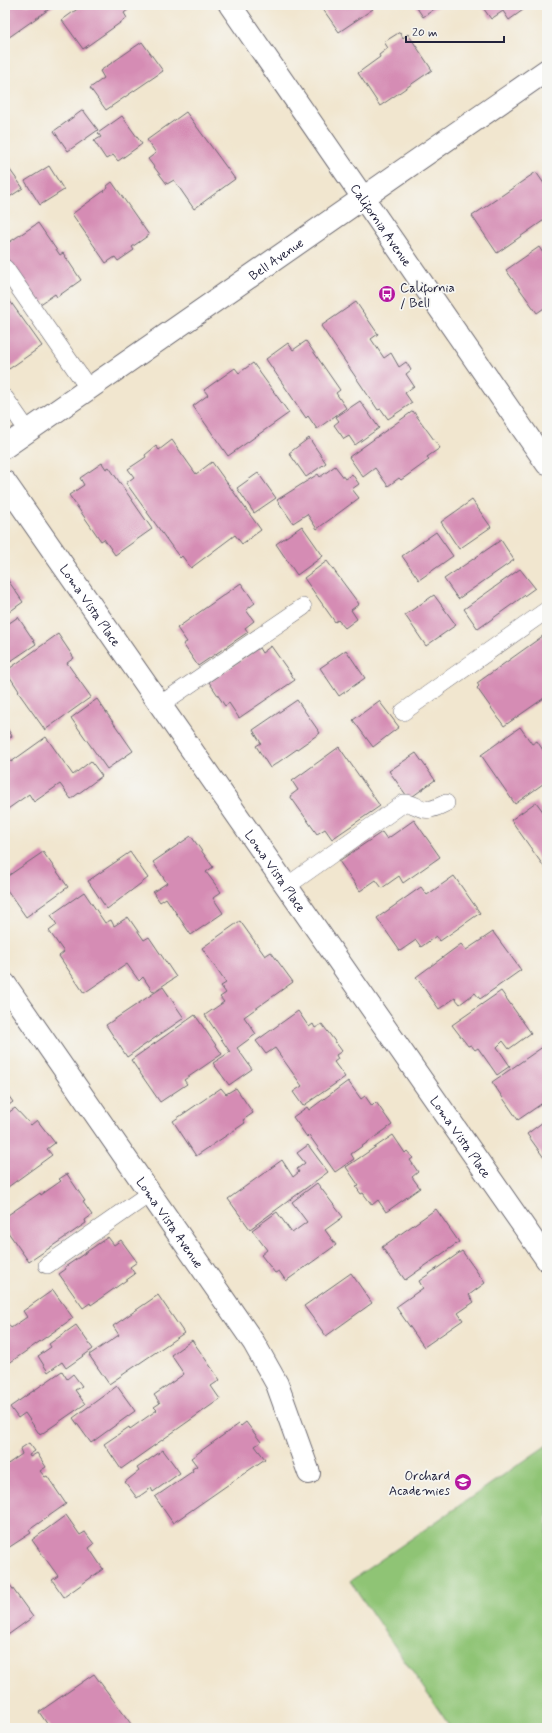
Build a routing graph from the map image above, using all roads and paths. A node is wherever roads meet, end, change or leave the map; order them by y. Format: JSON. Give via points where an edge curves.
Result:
{"nodes":[{"id":1,"x":230,"y":5,"type":"edge"},
{"id":2,"x":547,"y":70,"type":"edge"},
{"id":3,"x":364,"y":198,"type":"junction"},
{"id":4,"x":5,"y":268,"type":"edge"},
{"id":5,"x":89,"y":389,"type":"junction"},
{"id":6,"x":5,"y":398,"type":"edge"},
{"id":7,"x":28,"y":431,"type":"junction"},
{"id":8,"x":5,"y":446,"type":"edge"},
{"id":9,"x":547,"y":464,"type":"edge"},
{"id":10,"x":5,"y":482,"type":"edge"},
{"id":11,"x":303,"y":607,"type":"dead end"},
{"id":12,"x":547,"y":610,"type":"edge"},
{"id":13,"x":161,"y":704,"type":"junction"},
{"id":14,"x":403,"y":712,"type":"dead end"},
{"id":15,"x":446,"y":803,"type":"dead end"},
{"id":16,"x":287,"y":886,"type":"junction"},
{"id":17,"x":5,"y":984,"type":"edge"},
{"id":18,"x":149,"y":1194,"type":"junction"},
{"id":19,"x":547,"y":1260,"type":"edge"},
{"id":20,"x":47,"y":1265,"type":"dead end"},
{"id":21,"x":309,"y":1474,"type":"dead end"}],
"edges":[{"from":1,"to":3,"type":"street","name":"California Avenue"},
{"from":2,"to":3,"type":"street","name":"Bell Avenue"},
{"from":3,"to":5,"type":"street","name":"Bell Avenue"},
{"from":3,"to":9,"type":"street","name":"California Avenue"},
{"from":4,"to":5,"type":"lane"},
{"from":5,"to":7,"type":"street","name":"Bell Avenue"},
{"from":6,"to":7,"type":"lane"},
{"from":7,"to":8,"type":"street","name":"Bell Avenue"},
{"from":10,"to":13,"type":"street","name":"Loma Vista Place"},
{"from":11,"to":13,"type":"lane"},
{"from":12,"to":14,"type":"lane"},
{"from":13,"to":16,"type":"street","name":"Loma Vista Place"},
{"from":15,"to":16,"type":"lane","via":[[430,810],[404,803]]},
{"from":16,"to":19,"type":"street","name":"Loma Vista Place"},
{"from":17,"to":18,"type":"street","name":"Loma Vista Avenue"},
{"from":18,"to":20,"type":"lane"},
{"from":18,"to":21,"type":"street","name":"Loma Vista Avenue","via":[[254,1343],[277,1384]]}]}
